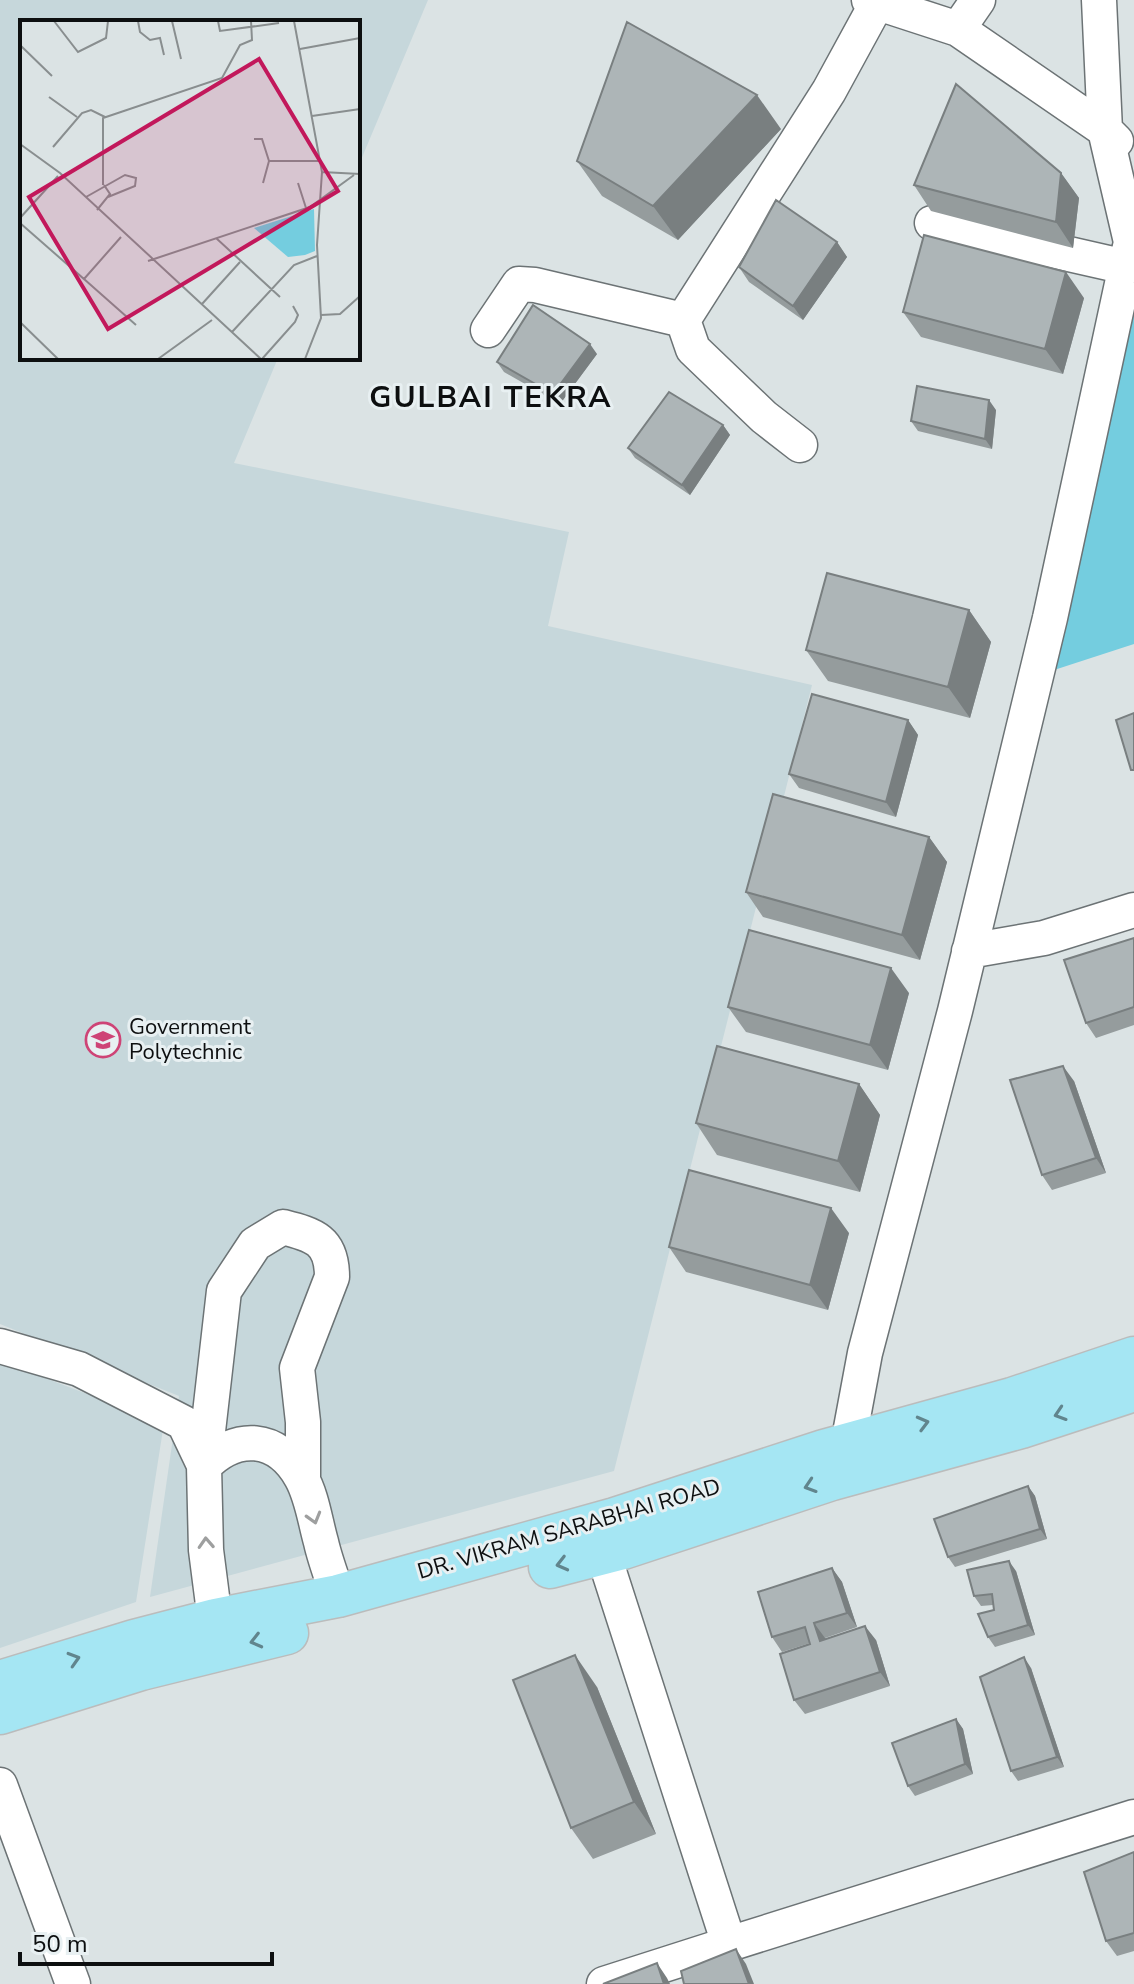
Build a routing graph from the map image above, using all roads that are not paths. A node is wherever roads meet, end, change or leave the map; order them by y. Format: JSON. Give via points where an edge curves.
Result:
{"nodes":[{"id":1,"x":978,"y":0,"type":"edge"},
{"id":2,"x":1099,"y":0,"type":"edge"},
{"id":3,"x":873,"y":2,"type":"edge"},
{"id":4,"x":958,"y":29,"type":"junction"},
{"id":5,"x":1105,"y":130,"type":"junction"},
{"id":6,"x":1134,"y":158,"type":"edge"},
{"id":7,"x":932,"y":223,"type":"edge"},
{"id":8,"x":1126,"y":267,"type":"junction"},
{"id":9,"x":683,"y":320,"type":"junction"},
{"id":10,"x":488,"y":330,"type":"dead end"},
{"id":11,"x":800,"y":445,"type":"dead end"},
{"id":12,"x":1134,"y":910,"type":"edge"},
{"id":13,"x":969,"y":951,"type":"junction"},
{"id":14,"x":0,"y":1346,"type":"edge"},
{"id":15,"x":1134,"y":1358,"type":"edge"},
{"id":16,"x":1134,"y":1390,"type":"edge"},
{"id":17,"x":853,"y":1458,"type":"junction"},
{"id":18,"x":204,"y":1466,"type":"junction"},
{"id":19,"x":303,"y":1480,"type":"junction"},
{"id":20,"x":603,"y":1553,"type":"junction"},
{"id":21,"x":338,"y":1596,"type":"junction"},
{"id":22,"x":215,"y":1620,"type":"junction"},
{"id":23,"x":0,"y":1682,"type":"edge"},
{"id":24,"x":0,"y":1713,"type":"edge"},
{"id":25,"x":0,"y":1785,"type":"edge"},
{"id":26,"x":1134,"y":1817,"type":"edge"},
{"id":27,"x":729,"y":1944,"type":"junction"},
{"id":28,"x":73,"y":1984,"type":"edge"},
{"id":29,"x":604,"y":1984,"type":"edge"}],
"edges":[{"from":1,"to":4,"type":"street"},
{"from":2,"to":5,"type":"street"},
{"from":3,"to":4,"type":"street"},
{"from":3,"to":9,"type":"street","via":[[829,91]]},
{"from":4,"to":5,"type":"street"},
{"from":5,"to":6,"type":"street"},
{"from":5,"to":8,"type":"street","via":[[1131,242]]},
{"from":7,"to":8,"type":"street"},
{"from":8,"to":13,"type":"street","via":[[1050,618]]},
{"from":9,"to":10,"type":"street","via":[[519,284]]},
{"from":9,"to":11,"type":"street","via":[[693,349]]},
{"from":12,"to":13,"type":"street","via":[[1044,938]]},
{"from":13,"to":17,"type":"street","via":[[865,1353]]},
{"from":14,"to":18,"type":"street","via":[[79,1369],[184,1423]]},
{"from":17,"to":15,"type":"main road","name":"DR. VIKRAM SARABHAI ROAD","one_way":true},
{"from":16,"to":17,"type":"main road","name":"DR. VIKRAM SARABHAI ROAD","one_way":true,"via":[[1021,1427]]},
{"from":17,"to":20,"type":"main road","name":"DR. VIKRAM SARABHAI ROAD","one_way":true},
{"from":17,"to":21,"type":"main road","name":"DR. VIKRAM SARABHAI ROAD"},
{"from":18,"to":19,"type":"street","via":[[217,1452],[257,1441],[289,1458]]},
{"from":18,"to":19,"type":"street","via":[[224,1291],[255,1244],[283,1227],[312,1234],[325,1246],[332,1265],[297,1368]]},
{"from":22,"to":18,"type":"street","one_way":true},
{"from":19,"to":21,"type":"street","one_way":true},
{"from":20,"to":24,"type":"main road","name":"DR. VIKRAM SARABHAI ROAD","one_way":true,"via":[[141,1669]]},
{"from":20,"to":27,"type":"street"},
{"from":21,"to":22,"type":"main road","name":"DR. VIKRAM SARABHAI ROAD"},
{"from":23,"to":22,"type":"main road","name":"DR. VIKRAM SARABHAI ROAD","one_way":true},
{"from":25,"to":28,"type":"street"},
{"from":26,"to":27,"type":"street"},
{"from":27,"to":29,"type":"street"}]}
